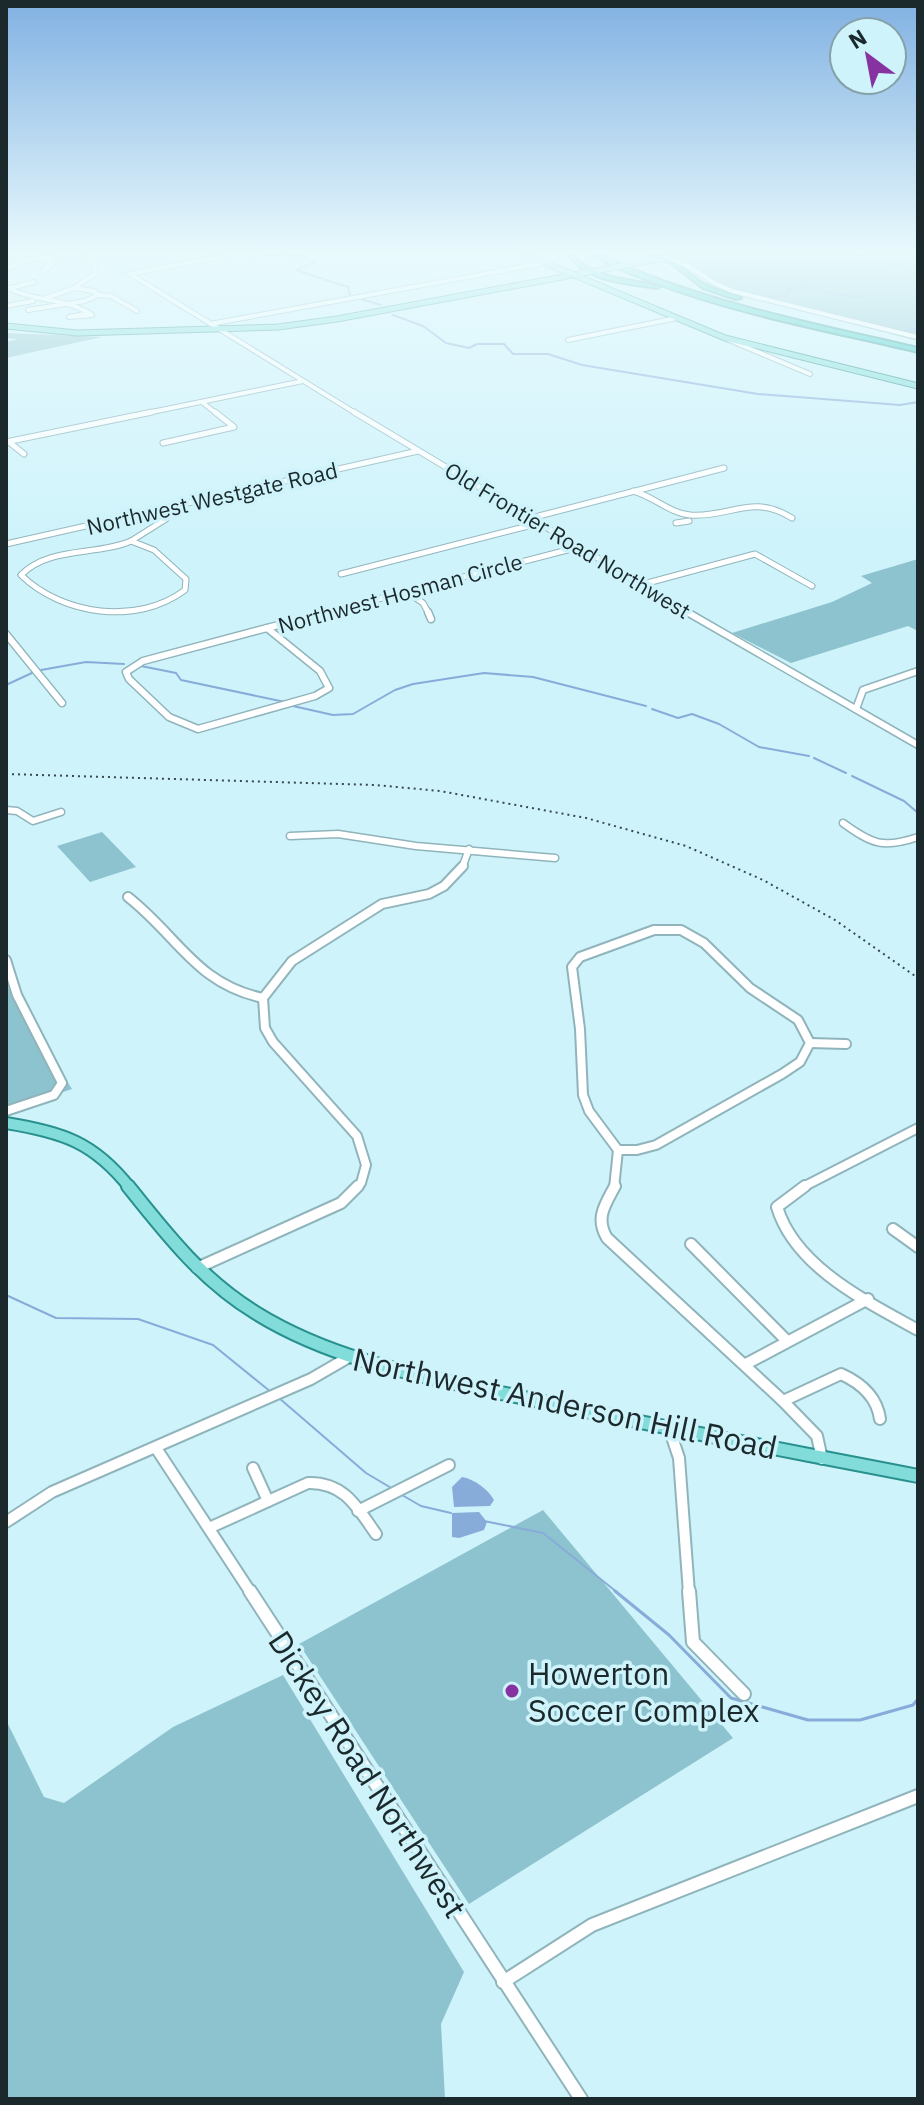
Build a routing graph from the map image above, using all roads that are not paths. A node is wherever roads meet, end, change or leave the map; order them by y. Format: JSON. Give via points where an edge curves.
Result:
{"nodes":[{"id":1,"x":258,"y":353,"type":"edge"},
{"id":2,"x":761,"y":353,"type":"edge"},
{"id":3,"x":786,"y":353,"type":"edge"},
{"id":4,"x":810,"y":374,"type":"dead end"},
{"id":5,"x":303,"y":381,"type":"junction"},
{"id":6,"x":918,"y":386,"type":"edge"},
{"id":7,"x":202,"y":402,"type":"junction"},
{"id":8,"x":8,"y":442,"type":"edge"},
{"id":9,"x":163,"y":443,"type":"dead end"},
{"id":10,"x":418,"y":451,"type":"junction"},
{"id":11,"x":24,"y":454,"type":"dead end"},
{"id":12,"x":724,"y":468,"type":"dead end"},
{"id":13,"x":632,"y":491,"type":"junction"},
{"id":14,"x":169,"y":508,"type":"junction"},
{"id":15,"x":531,"y":518,"type":"junction"},
{"id":16,"x":792,"y":518,"type":"dead end"},
{"id":17,"x":689,"y":521,"type":"dead end"},
{"id":18,"x":540,"y":523,"type":"junction"},
{"id":19,"x":676,"y":523,"type":"dead end"},
{"id":20,"x":131,"y":541,"type":"junction"},
{"id":21,"x":6,"y":544,"type":"edge"},
{"id":22,"x":579,"y":547,"type":"junction"},
{"id":23,"x":341,"y":574,"type":"dead end"},
{"id":24,"x":640,"y":585,"type":"junction"},
{"id":25,"x":812,"y":586,"type":"dead end"},
{"id":26,"x":407,"y":592,"type":"junction"},
{"id":27,"x":431,"y":619,"type":"dead end"},
{"id":28,"x":267,"y":628,"type":"junction"},
{"id":29,"x":6,"y":634,"type":"edge"},
{"id":30,"x":918,"y":671,"type":"edge"},
{"id":31,"x":62,"y":703,"type":"dead end"},
{"id":32,"x":856,"y":709,"type":"junction"},
{"id":33,"x":918,"y":745,"type":"edge"},
{"id":34,"x":6,"y":810,"type":"edge"},
{"id":35,"x":61,"y":812,"type":"dead end"},
{"id":36,"x":843,"y":823,"type":"dead end"},
{"id":37,"x":290,"y":836,"type":"dead end"},
{"id":38,"x":918,"y":837,"type":"edge"},
{"id":39,"x":469,"y":849,"type":"junction"},
{"id":40,"x":555,"y":858,"type":"dead end"},
{"id":41,"x":128,"y":897,"type":"dead end"},
{"id":42,"x":6,"y":960,"type":"edge"},
{"id":43,"x":263,"y":998,"type":"junction"},
{"id":44,"x":810,"y":1043,"type":"junction"},
{"id":45,"x":846,"y":1044,"type":"dead end"},
{"id":46,"x":6,"y":1111,"type":"edge"},
{"id":47,"x":6,"y":1123,"type":"edge"},
{"id":48,"x":918,"y":1128,"type":"edge"},
{"id":49,"x":618,"y":1150,"type":"junction"},
{"id":50,"x":893,"y":1229,"type":"dead end"},
{"id":51,"x":691,"y":1244,"type":"dead end"},
{"id":52,"x":918,"y":1247,"type":"edge"},
{"id":53,"x":196,"y":1268,"type":"junction"},
{"id":54,"x":868,"y":1299,"type":"junction"},
{"id":55,"x":918,"y":1330,"type":"edge"},
{"id":56,"x":786,"y":1340,"type":"junction"},
{"id":57,"x":349,"y":1357,"type":"junction"},
{"id":58,"x":746,"y":1364,"type":"junction"},
{"id":59,"x":783,"y":1401,"type":"junction"},
{"id":60,"x":880,"y":1419,"type":"dead end"},
{"id":61,"x":669,"y":1428,"type":"junction"},
{"id":62,"x":156,"y":1448,"type":"junction"},
{"id":63,"x":822,"y":1459,"type":"junction"},
{"id":64,"x":449,"y":1465,"type":"dead end"},
{"id":65,"x":253,"y":1468,"type":"dead end"},
{"id":66,"x":918,"y":1476,"type":"edge"},
{"id":67,"x":268,"y":1501,"type":"junction"},
{"id":68,"x":358,"y":1511,"type":"junction"},
{"id":69,"x":6,"y":1522,"type":"edge"},
{"id":70,"x":209,"y":1528,"type":"junction"},
{"id":71,"x":376,"y":1534,"type":"dead end"},
{"id":72,"x":744,"y":1694,"type":"dead end"},
{"id":73,"x":918,"y":1796,"type":"edge"},
{"id":74,"x":503,"y":1982,"type":"junction"},
{"id":75,"x":581,"y":2099,"type":"edge"}],
"edges":[{"from":1,"to":5,"type":"street","name":"Old Frontier Road Northwest"},
{"from":2,"to":4,"type":"street"},
{"from":3,"to":6,"type":"main road"},
{"from":5,"to":7,"type":"street"},
{"from":5,"to":10,"type":"street","name":"Old Frontier Road Northwest"},
{"from":7,"to":8,"type":"street"},
{"from":7,"to":9,"type":"street","via":[[234,427]]},
{"from":8,"to":11,"type":"street"},
{"from":10,"to":14,"type":"street","name":"Northwest Westgate Road"},
{"from":10,"to":15,"type":"street","name":"Old Frontier Road Northwest"},
{"from":12,"to":13,"type":"street"},
{"from":13,"to":15,"type":"street"},
{"from":13,"to":16,"type":"street","via":[[690,515],[759,504]]},
{"from":14,"to":20,"type":"street","via":[[166,519]]},
{"from":14,"to":21,"type":"street","name":"Northwest Westgate Road"},
{"from":15,"to":18,"type":"street","name":"Old Frontier Road Northwest"},
{"from":17,"to":19,"type":"street"},
{"from":18,"to":22,"type":"street","name":"Old Frontier Road Northwest"},
{"from":18,"to":23,"type":"street"},
{"from":20,"to":20,"type":"street","via":[[157,552],[186,579],[185,590],[129,611],[93,612],[66,605],[21,575],[39,561]]},
{"from":22,"to":24,"type":"street","name":"Old Frontier Road Northwest"},
{"from":22,"to":26,"type":"street","name":"Northwest Hosman Circle"},
{"from":24,"to":25,"type":"street","via":[[755,554]]},
{"from":24,"to":32,"type":"street","name":"Old Frontier Road Northwest"},
{"from":26,"to":27,"type":"street","via":[[423,603]]},
{"from":26,"to":28,"type":"street","name":"Northwest Hosman Circle"},
{"from":28,"to":28,"type":"street","name":"Northwest Hosman Circle","via":[[134,664],[126,672],[172,721],[198,729],[329,688],[320,671]]},
{"from":29,"to":31,"type":"street"},
{"from":30,"to":32,"type":"street","via":[[863,690]]},
{"from":32,"to":33,"type":"street","name":"Old Frontier Road Northwest"},
{"from":34,"to":35,"type":"street","via":[[33,821]]},
{"from":36,"to":38,"type":"street","via":[[879,846]]},
{"from":37,"to":39,"type":"street","via":[[338,834]]},
{"from":39,"to":40,"type":"street"},
{"from":39,"to":43,"type":"street","via":[[461,871],[444,886],[382,904],[292,961]]},
{"from":41,"to":43,"type":"street","via":[[212,981],[247,997]]},
{"from":42,"to":46,"type":"street","via":[[17,995],[62,1086],[54,1096]]},
{"from":43,"to":53,"type":"street","via":[[265,1028],[273,1042],[357,1136],[366,1165],[361,1183],[341,1203]]},
{"from":44,"to":45,"type":"street"},
{"from":44,"to":49,"type":"street","via":[[800,1062],[773,1080],[656,1145]]},
{"from":44,"to":49,"type":"street","via":[[798,1020],[681,930],[654,930],[580,957],[571,977],[583,1095]]},
{"from":47,"to":53,"type":"main road","name":"Northwest Anderson Hill Road","via":[[62,1134],[100,1153]]},
{"from":48,"to":54,"type":"street","via":[[799,1189],[777,1207],[787,1235],[799,1248]]},
{"from":49,"to":58,"type":"street","via":[[617,1182],[600,1216],[601,1228]]},
{"from":50,"to":52,"type":"street"},
{"from":51,"to":56,"type":"street"},
{"from":53,"to":57,"type":"main road","name":"Northwest Anderson Hill Road","via":[[260,1314]]},
{"from":54,"to":55,"type":"street"},
{"from":54,"to":56,"type":"street"},
{"from":56,"to":58,"type":"street"},
{"from":57,"to":61,"type":"main road","name":"Northwest Anderson Hill Road"},
{"from":57,"to":62,"type":"street"},
{"from":58,"to":59,"type":"street"},
{"from":59,"to":60,"type":"street","via":[[841,1374],[878,1403]]},
{"from":59,"to":63,"type":"street","via":[[817,1436]]},
{"from":61,"to":63,"type":"main road","name":"Northwest Anderson Hill Road"},
{"from":61,"to":72,"type":"street","via":[[679,1458],[693,1642]]},
{"from":62,"to":69,"type":"street","via":[[52,1492]]},
{"from":62,"to":70,"type":"street","name":"Dickey Road Northwest"},
{"from":63,"to":66,"type":"main road","name":"Northwest Anderson Hill Road"},
{"from":64,"to":68,"type":"street"},
{"from":65,"to":67,"type":"street"},
{"from":67,"to":68,"type":"street","via":[[324,1481],[342,1489]]},
{"from":67,"to":70,"type":"street"},
{"from":68,"to":71,"type":"street"},
{"from":70,"to":74,"type":"street","name":"Dickey Road Northwest"},
{"from":73,"to":74,"type":"street","via":[[592,1925]]},
{"from":74,"to":75,"type":"street","name":"Dickey Road Northwest"}]}
